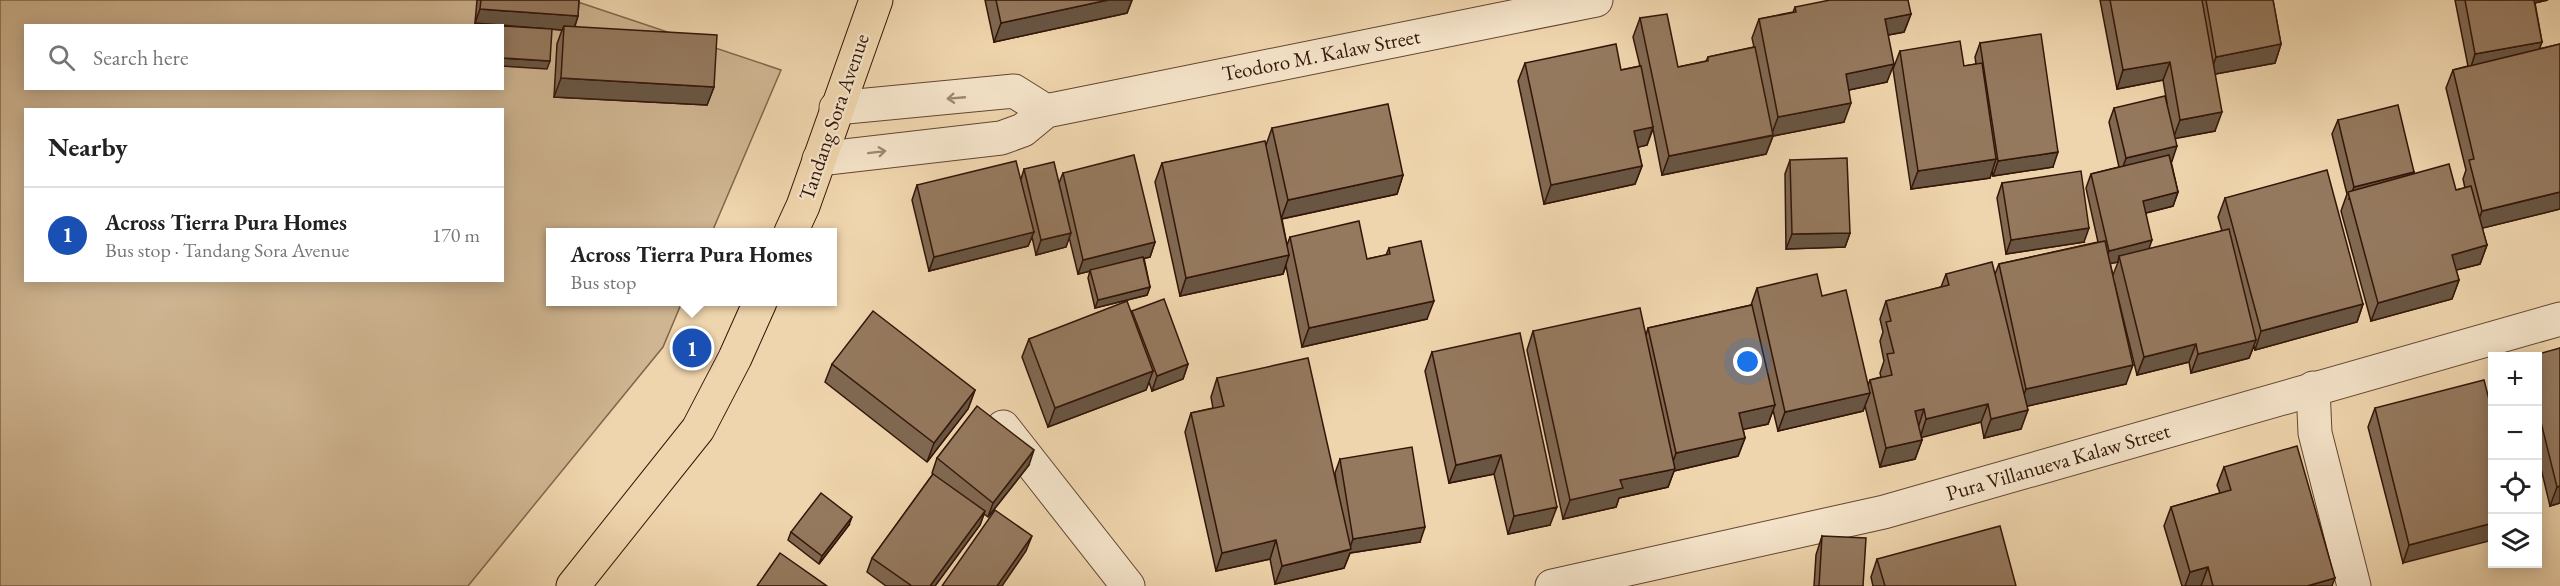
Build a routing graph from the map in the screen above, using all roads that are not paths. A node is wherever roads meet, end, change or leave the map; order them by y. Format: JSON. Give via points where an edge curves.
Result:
{"nodes":[{"id":1,"x":876,"y":0,"type":"edge"},
{"id":2,"x":1596,"y":0,"type":"edge"},
{"id":3,"x":836,"y":108,"type":"junction"},
{"id":4,"x":1046,"y":111,"type":"junction"},
{"id":5,"x":819,"y":159,"type":"junction"},
{"id":6,"x":793,"y":228,"type":"edge"},
{"id":7,"x":758,"y":306,"type":"edge"},
{"id":8,"x":2560,"y":319,"type":"edge"},
{"id":9,"x":2313,"y":388,"type":"junction"},
{"id":10,"x":1003,"y":427,"type":"edge"},
{"id":11,"x":573,"y":586,"type":"edge"},
{"id":12,"x":1128,"y":586,"type":"edge"},
{"id":13,"x":1554,"y":586,"type":"edge"},
{"id":14,"x":2354,"y":586,"type":"edge"}],
"edges":[{"from":1,"to":3,"type":"main road","name":"Tandang Sora Avenue"},
{"from":2,"to":4,"type":"street","name":"Teodoro M. Kalaw Street"},
{"from":4,"to":3,"type":"street","one_way":true,"via":[[1014,91]]},
{"from":3,"to":5,"type":"main road","name":"Tandang Sora Avenue"},
{"from":5,"to":4,"type":"street","name":"Teodoro M. Kalaw Street","one_way":true,"via":[[1001,138],[1023,130]]},
{"from":5,"to":6,"type":"main road","name":"Tandang Sora Avenue"},
{"from":7,"to":11,"type":"main road","via":[[698,429]]},
{"from":8,"to":9,"type":"street","name":"Pura Villanueva Kalaw Street"},
{"from":9,"to":13,"type":"street","name":"Pura Villanueva Kalaw Street","via":[[1884,512]]},
{"from":9,"to":14,"type":"street","via":[[2315,433]]},
{"from":10,"to":12,"type":"street"}]}
